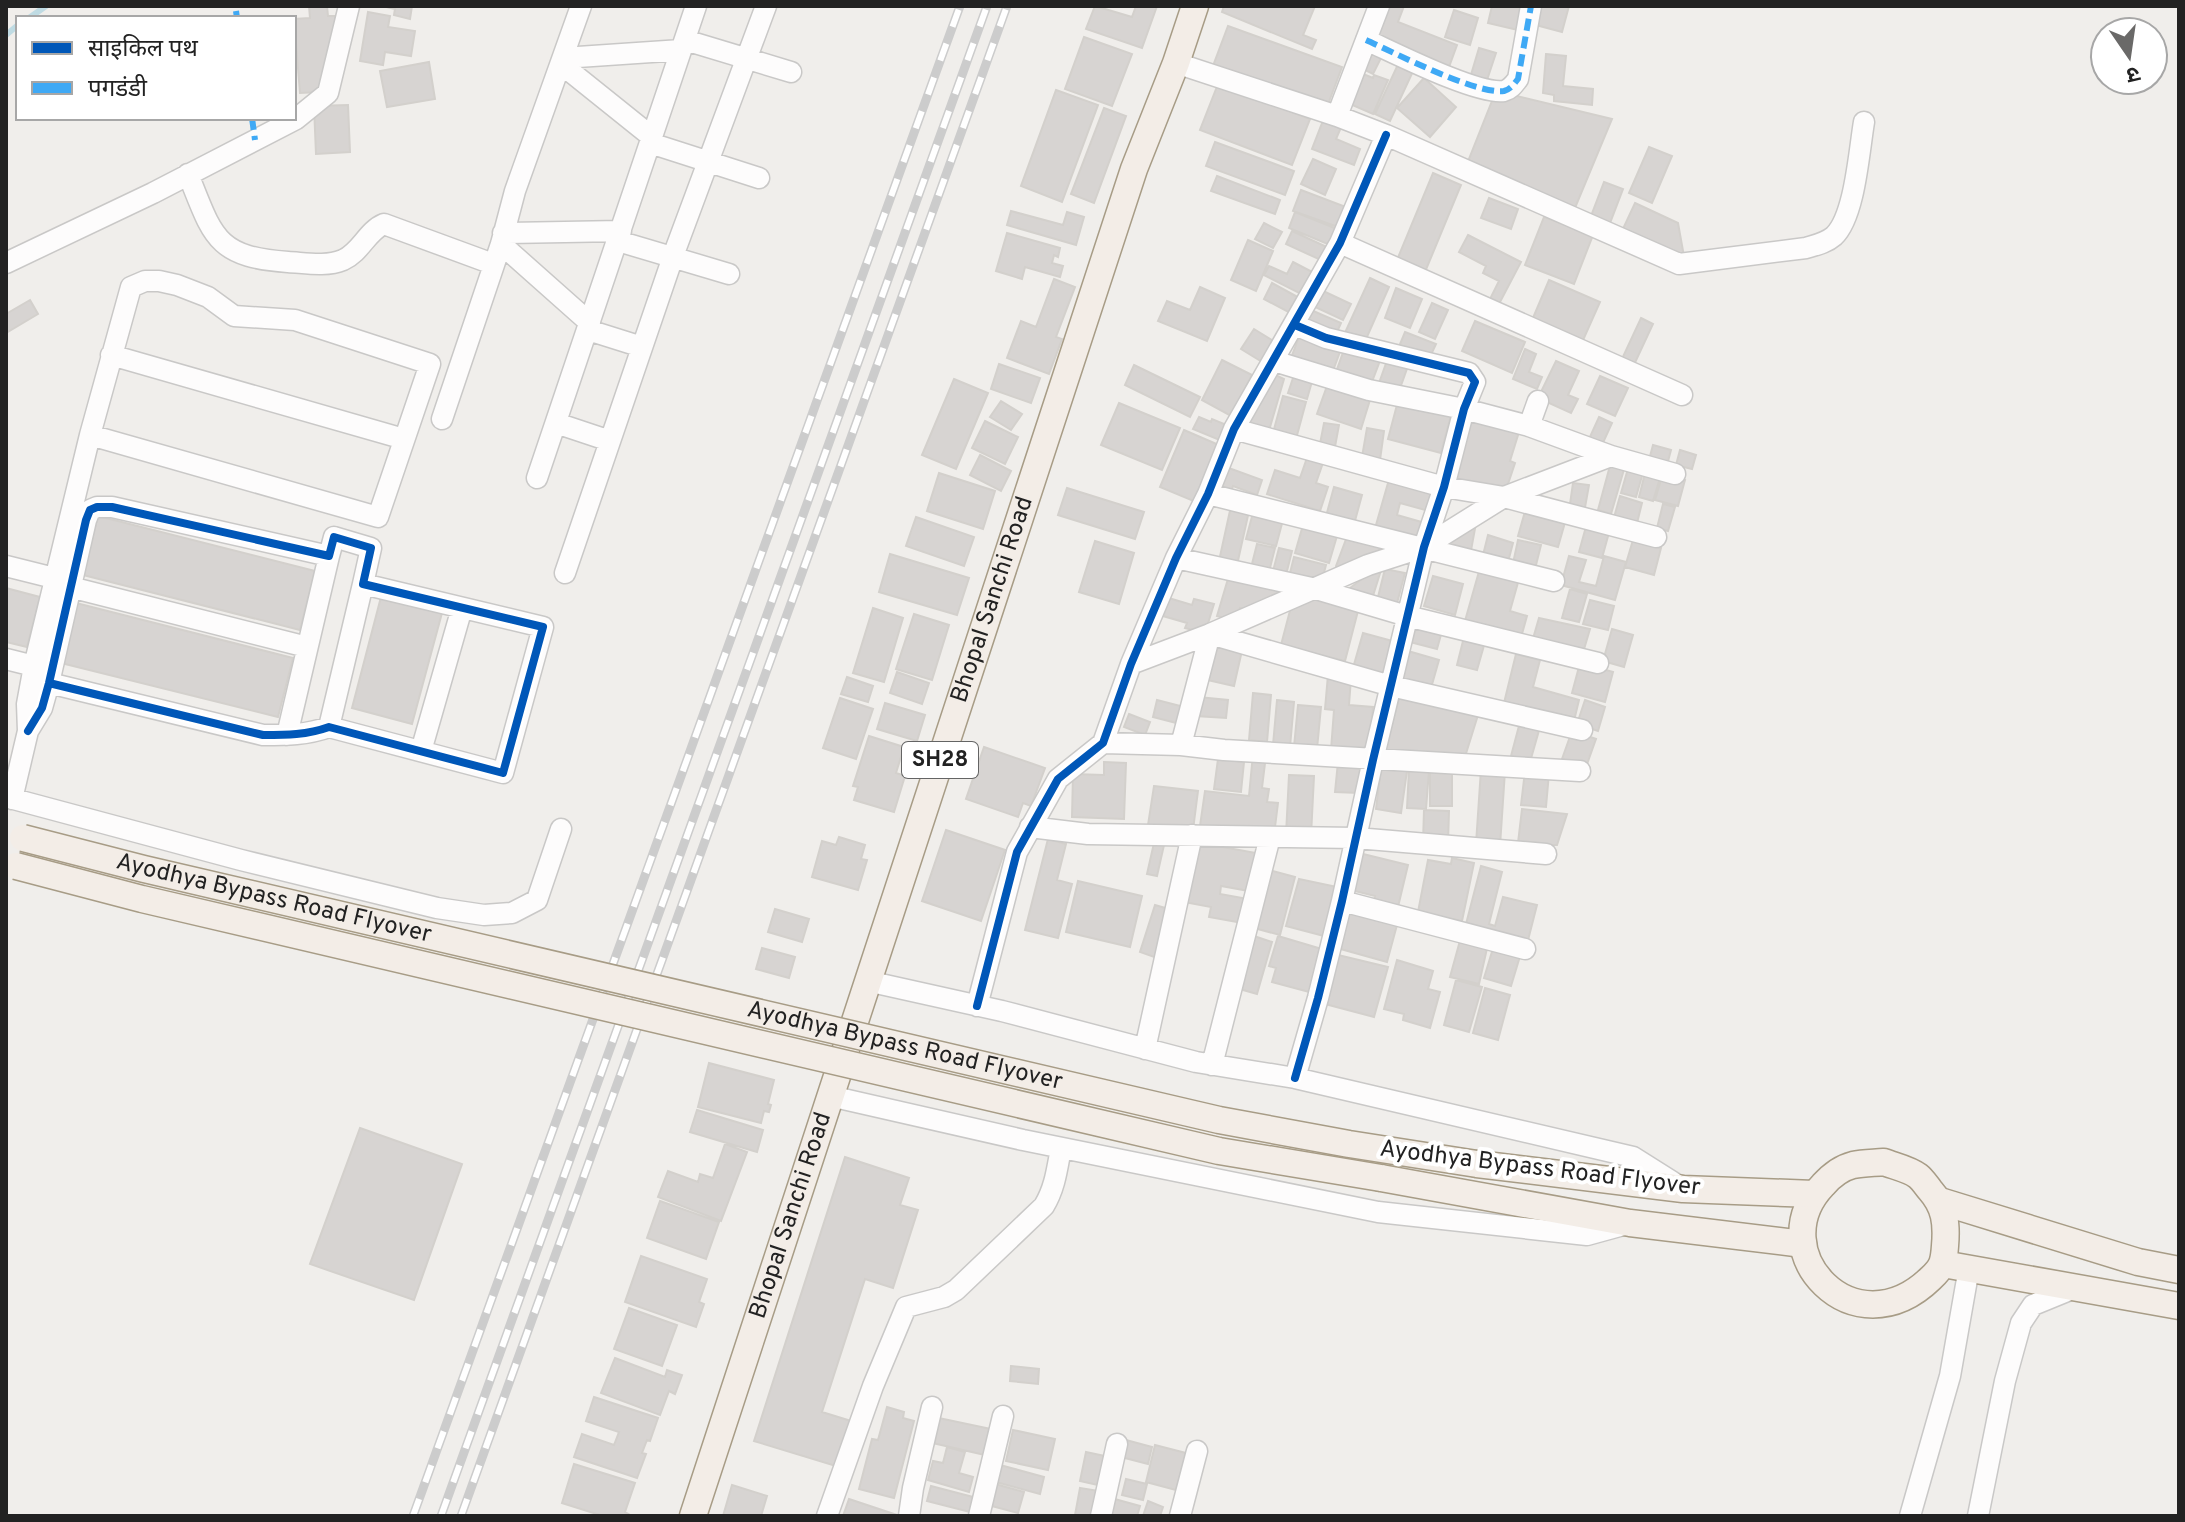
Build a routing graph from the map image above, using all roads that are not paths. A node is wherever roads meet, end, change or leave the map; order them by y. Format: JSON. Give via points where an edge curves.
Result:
{"nodes":[{"id":1,"x":349,"y":6,"type":"edge"},
{"id":2,"x":581,"y":6,"type":"edge"},
{"id":3,"x":696,"y":6,"type":"edge"},
{"id":4,"x":766,"y":6,"type":"edge"},
{"id":5,"x":1195,"y":6,"type":"edge"},
{"id":6,"x":1379,"y":6,"type":"edge"},
{"id":7,"x":1531,"y":6,"type":"edge"},
{"id":8,"x":1366,"y":40,"type":"junction"},
{"id":9,"x":683,"y":45,"type":"junction"},
{"id":10,"x":746,"y":59,"type":"junction"},
{"id":11,"x":562,"y":61,"type":"junction"},
{"id":12,"x":1176,"y":63,"type":"junction"},
{"id":13,"x":791,"y":72,"type":"dead end"},
{"id":14,"x":1337,"y":116,"type":"junction"},
{"id":15,"x":296,"y":119,"type":"edge"},
{"id":16,"x":294,"y":120,"type":"edge"},
{"id":17,"x":1864,"y":122,"type":"dead end"},
{"id":18,"x":1386,"y":135,"type":"junction"},
{"id":19,"x":651,"y":140,"type":"junction"},
{"id":20,"x":708,"y":161,"type":"junction"},
{"id":21,"x":188,"y":174,"type":"junction"},
{"id":22,"x":759,"y":178,"type":"dead end"},
{"id":23,"x":620,"y":236,"type":"junction"},
{"id":24,"x":502,"y":239,"type":"junction"},
{"id":25,"x":1340,"y":243,"type":"junction"},
{"id":26,"x":672,"y":258,"type":"junction"},
{"id":27,"x":6,"y":263,"type":"edge"},
{"id":28,"x":493,"y":264,"type":"junction"},
{"id":29,"x":729,"y":274,"type":"dead end"},
{"id":30,"x":1295,"y":325,"type":"junction"},
{"id":31,"x":589,"y":327,"type":"junction"},
{"id":32,"x":642,"y":347,"type":"junction"},
{"id":33,"x":111,"y":355,"type":"junction"},
{"id":34,"x":1274,"y":361,"type":"junction"},
{"id":35,"x":1682,"y":395,"type":"dead end"},
{"id":36,"x":1538,"y":401,"type":"dead end"},
{"id":37,"x":1464,"y":409,"type":"junction"},
{"id":38,"x":442,"y":419,"type":"dead end"},
{"id":39,"x":556,"y":423,"type":"junction"},
{"id":40,"x":1529,"y":426,"type":"junction"},
{"id":41,"x":1234,"y":429,"type":"junction"},
{"id":42,"x":90,"y":435,"type":"junction"},
{"id":43,"x":404,"y":439,"type":"junction"},
{"id":44,"x":610,"y":441,"type":"junction"},
{"id":45,"x":1611,"y":456,"type":"junction"},
{"id":46,"x":1675,"y":474,"type":"dead end"},
{"id":47,"x":537,"y":478,"type":"dead end"},
{"id":48,"x":1444,"y":487,"type":"junction"},
{"id":49,"x":1208,"y":494,"type":"junction"},
{"id":50,"x":1504,"y":497,"type":"junction"},
{"id":51,"x":1656,"y":537,"type":"dead end"},
{"id":52,"x":1424,"y":547,"type":"junction"},
{"id":53,"x":329,"y":556,"type":"junction"},
{"id":54,"x":1176,"y":558,"type":"junction"},
{"id":55,"x":6,"y":566,"type":"edge"},
{"id":56,"x":565,"y":573,"type":"dead end"},
{"id":57,"x":1554,"y":581,"type":"dead end"},
{"id":58,"x":62,"y":583,"type":"junction"},
{"id":59,"x":363,"y":584,"type":"junction"},
{"id":60,"x":1316,"y":589,"type":"junction"},
{"id":61,"x":462,"y":608,"type":"junction"},
{"id":62,"x":1407,"y":616,"type":"junction"},
{"id":63,"x":1210,"y":634,"type":"junction"},
{"id":64,"x":307,"y":647,"type":"junction"},
{"id":65,"x":6,"y":659,"type":"edge"},
{"id":66,"x":1598,"y":663,"type":"dead end"},
{"id":67,"x":1131,"y":664,"type":"junction"},
{"id":68,"x":34,"y":666,"type":"junction"},
{"id":69,"x":49,"y":683,"type":"junction"},
{"id":70,"x":1391,"y":686,"type":"junction"},
{"id":71,"x":329,"y":727,"type":"junction"},
{"id":72,"x":1582,"y":730,"type":"dead end"},
{"id":73,"x":28,"y":731,"type":"junction"},
{"id":74,"x":287,"y":735,"type":"junction"},
{"id":75,"x":1103,"y":743,"type":"junction"},
{"id":76,"x":1181,"y":745,"type":"junction"},
{"id":77,"x":421,"y":751,"type":"junction"},
{"id":78,"x":1373,"y":760,"type":"junction"},
{"id":79,"x":1580,"y":771,"type":"dead end"},
{"id":80,"x":9,"y":798,"type":"edge"},
{"id":81,"x":1030,"y":827,"type":"junction"},
{"id":82,"x":561,"y":829,"type":"dead end"},
{"id":83,"x":14,"y":835,"type":"edge"},
{"id":84,"x":1192,"y":835,"type":"junction"},
{"id":85,"x":1270,"y":837,"type":"junction"},
{"id":86,"x":1356,"y":838,"type":"junction"},
{"id":87,"x":1546,"y":854,"type":"dead end"},
{"id":88,"x":11,"y":865,"type":"edge"},
{"id":89,"x":1342,"y":901,"type":"junction"},
{"id":90,"x":1525,"y":949,"type":"dead end"},
{"id":91,"x":867,"y":981,"type":"junction"},
{"id":92,"x":977,"y":1006,"type":"junction"},
{"id":93,"x":1145,"y":1049,"type":"junction"},
{"id":94,"x":1212,"y":1065,"type":"junction"},
{"id":95,"x":1295,"y":1078,"type":"junction"},
{"id":96,"x":830,"y":1096,"type":"junction"},
{"id":97,"x":1061,"y":1148,"type":"junction"},
{"id":98,"x":1683,"y":1189,"type":"junction"},
{"id":99,"x":1814,"y":1194,"type":"junction"},
{"id":100,"x":1940,"y":1201,"type":"junction"},
{"id":101,"x":1630,"y":1223,"type":"junction"},
{"id":102,"x":1804,"y":1236,"type":"junction"},
{"id":103,"x":1956,"y":1266,"type":"junction"},
{"id":104,"x":2179,"y":1270,"type":"edge"},
{"id":105,"x":2077,"y":1287,"type":"junction"},
{"id":106,"x":2179,"y":1306,"type":"edge"},
{"id":107,"x":932,"y":1407,"type":"dead end"},
{"id":108,"x":1003,"y":1416,"type":"dead end"},
{"id":109,"x":1117,"y":1444,"type":"dead end"},
{"id":110,"x":1197,"y":1451,"type":"dead end"},
{"id":111,"x":693,"y":1516,"type":"edge"},
{"id":112,"x":827,"y":1516,"type":"edge"},
{"id":113,"x":909,"y":1516,"type":"edge"},
{"id":114,"x":979,"y":1516,"type":"edge"},
{"id":115,"x":1101,"y":1516,"type":"edge"},
{"id":116,"x":1180,"y":1516,"type":"edge"},
{"id":117,"x":1910,"y":1516,"type":"edge"},
{"id":118,"x":1978,"y":1516,"type":"edge"}],
"edges":[{"from":1,"to":15,"type":"street","via":[[328,93]]},
{"from":2,"to":11,"type":"street"},
{"from":3,"to":9,"type":"street"},
{"from":4,"to":10,"type":"street"},
{"from":5,"to":12,"type":"main road","name":"Bhopal Sanchi Road","number":"SH28"},
{"from":6,"to":8,"type":"street"},
{"from":7,"to":8,"type":"street","via":[[1518,79],[1503,91],[1452,78]]},
{"from":8,"to":14,"type":"street"},
{"from":9,"to":10,"type":"street"},
{"from":9,"to":11,"type":"street"},
{"from":9,"to":19,"type":"street"},
{"from":10,"to":13,"type":"street"},
{"from":10,"to":20,"type":"street"},
{"from":11,"to":19,"type":"street"},
{"from":11,"to":24,"type":"street"},
{"from":12,"to":14,"type":"street"},
{"from":12,"to":91,"type":"main road","name":"Bhopal Sanchi Road","number":"SH28","via":[[1134,169]]},
{"from":14,"to":18,"type":"street"},
{"from":16,"to":21,"type":"street"},
{"from":17,"to":18,"type":"street","via":[[1849,209],[1834,236],[1806,248],[1679,264]]},
{"from":18,"to":25,"type":"street"},
{"from":19,"to":20,"type":"street"},
{"from":19,"to":23,"type":"street"},
{"from":20,"to":22,"type":"street"},
{"from":20,"to":26,"type":"street"},
{"from":21,"to":27,"type":"street"},
{"from":21,"to":28,"type":"street","via":[[216,237],[254,258],[332,263],[352,255],[384,224]]},
{"from":23,"to":24,"type":"street"},
{"from":23,"to":26,"type":"street"},
{"from":23,"to":31,"type":"street"},
{"from":24,"to":28,"type":"street"},
{"from":24,"to":31,"type":"street"},
{"from":25,"to":30,"type":"street"},
{"from":25,"to":35,"type":"street"},
{"from":26,"to":29,"type":"street"},
{"from":26,"to":32,"type":"street"},
{"from":28,"to":38,"type":"street"},
{"from":30,"to":34,"type":"street"},
{"from":30,"to":37,"type":"street","via":[[1326,338],[1469,373],[1475,382]]},
{"from":31,"to":32,"type":"street"},
{"from":31,"to":39,"type":"street"},
{"from":32,"to":44,"type":"street"},
{"from":33,"to":42,"type":"street"},
{"from":33,"to":43,"type":"street"},
{"from":33,"to":43,"type":"street","via":[[131,287],[145,281],[177,285],[208,297],[234,316],[295,320],[430,364]]},
{"from":34,"to":37,"type":"street","via":[[1369,390]]},
{"from":34,"to":41,"type":"street"},
{"from":36,"to":40,"type":"street"},
{"from":37,"to":40,"type":"street"},
{"from":37,"to":48,"type":"street"},
{"from":39,"to":44,"type":"street"},
{"from":39,"to":47,"type":"street"},
{"from":40,"to":45,"type":"street"},
{"from":41,"to":48,"type":"street"},
{"from":41,"to":49,"type":"street"},
{"from":42,"to":43,"type":"street","via":[[378,517]]},
{"from":42,"to":58,"type":"street"},
{"from":44,"to":56,"type":"street"},
{"from":45,"to":46,"type":"street"},
{"from":45,"to":50,"type":"street"},
{"from":48,"to":50,"type":"street"},
{"from":48,"to":52,"type":"street"},
{"from":49,"to":52,"type":"street"},
{"from":49,"to":54,"type":"street"},
{"from":50,"to":51,"type":"street"},
{"from":50,"to":52,"type":"street"},
{"from":52,"to":57,"type":"street"},
{"from":52,"to":60,"type":"street"},
{"from":52,"to":62,"type":"street"},
{"from":53,"to":58,"type":"street","via":[[97,507],[90,510]]},
{"from":53,"to":59,"type":"street","via":[[334,537],[371,548]]},
{"from":53,"to":64,"type":"street"},
{"from":54,"to":60,"type":"street"},
{"from":54,"to":67,"type":"street"},
{"from":55,"to":58,"type":"street"},
{"from":58,"to":64,"type":"street"},
{"from":58,"to":68,"type":"street"},
{"from":58,"to":69,"type":"street"},
{"from":59,"to":61,"type":"street"},
{"from":59,"to":71,"type":"street"},
{"from":60,"to":62,"type":"street"},
{"from":60,"to":63,"type":"street"},
{"from":61,"to":77,"type":"street"},
{"from":61,"to":77,"type":"street","via":[[543,627],[503,773]]},
{"from":62,"to":66,"type":"street"},
{"from":62,"to":70,"type":"street"},
{"from":63,"to":67,"type":"street"},
{"from":63,"to":70,"type":"street"},
{"from":63,"to":76,"type":"street"},
{"from":64,"to":74,"type":"street"},
{"from":65,"to":68,"type":"street"},
{"from":67,"to":75,"type":"street"},
{"from":68,"to":73,"type":"street"},
{"from":69,"to":73,"type":"street"},
{"from":69,"to":74,"type":"street","via":[[263,735]]},
{"from":70,"to":72,"type":"street"},
{"from":70,"to":78,"type":"street"},
{"from":71,"to":74,"type":"street"},
{"from":71,"to":77,"type":"street"},
{"from":73,"to":80,"type":"street"},
{"from":75,"to":76,"type":"street"},
{"from":75,"to":81,"type":"street","via":[[1058,779]]},
{"from":76,"to":78,"type":"street"},
{"from":78,"to":79,"type":"street"},
{"from":78,"to":86,"type":"street"},
{"from":80,"to":82,"type":"street","via":[[256,864],[484,915],[512,913],[537,900]]},
{"from":81,"to":84,"type":"street","via":[[1088,834]]},
{"from":81,"to":92,"type":"street","via":[[1017,852]]},
{"from":83,"to":98,"type":"main road","name":"Ayodhya Bypass Road Flyover","bridge":true,"via":[[1219,1120],[1477,1164]]},
{"from":84,"to":85,"type":"street"},
{"from":84,"to":93,"type":"street"},
{"from":85,"to":86,"type":"street"},
{"from":85,"to":94,"type":"street"},
{"from":86,"to":87,"type":"street"},
{"from":86,"to":89,"type":"street"},
{"from":88,"to":101,"type":"main road","name":"Ayodhya Bypass Road Flyover","bridge":true,"via":[[1219,1151]]},
{"from":89,"to":90,"type":"street"},
{"from":89,"to":95,"type":"street"},
{"from":91,"to":92,"type":"street"},
{"from":91,"to":96,"type":"main road","name":"Bhopal Sanchi Road","number":"SH28"},
{"from":92,"to":93,"type":"street"},
{"from":93,"to":94,"type":"street"},
{"from":94,"to":95,"type":"street"},
{"from":95,"to":98,"type":"street","via":[[1633,1157]]},
{"from":96,"to":97,"type":"street"},
{"from":96,"to":111,"type":"main road","name":"Bhopal Sanchi Road","number":"SH28"},
{"from":97,"to":101,"type":"street","via":[[1378,1212],[1587,1235]]},
{"from":97,"to":112,"type":"street","via":[[1044,1206],[956,1290],[906,1307]]},
{"from":98,"to":99,"type":"main road","name":"Ayodhya Bypass Road Flyover"},
{"from":99,"to":100,"type":"main road","via":[[1851,1165],[1884,1162],[1917,1175]]},
{"from":99,"to":102,"type":"main road"},
{"from":100,"to":103,"type":"main road"},
{"from":100,"to":104,"type":"main road"},
{"from":101,"to":102,"type":"main road","name":"Ayodhya Bypass Road Flyover"},
{"from":102,"to":103,"type":"main road","via":[[1810,1265],[1826,1287],[1848,1301],[1880,1306],[1910,1296]]},
{"from":103,"to":105,"type":"main road"},
{"from":103,"to":117,"type":"street","via":[[1950,1376]]},
{"from":105,"to":106,"type":"main road"},
{"from":105,"to":118,"type":"street","via":[[2033,1305],[2021,1323]]},
{"from":107,"to":113,"type":"street"},
{"from":108,"to":114,"type":"street"},
{"from":109,"to":115,"type":"street"},
{"from":110,"to":116,"type":"street"}]}
